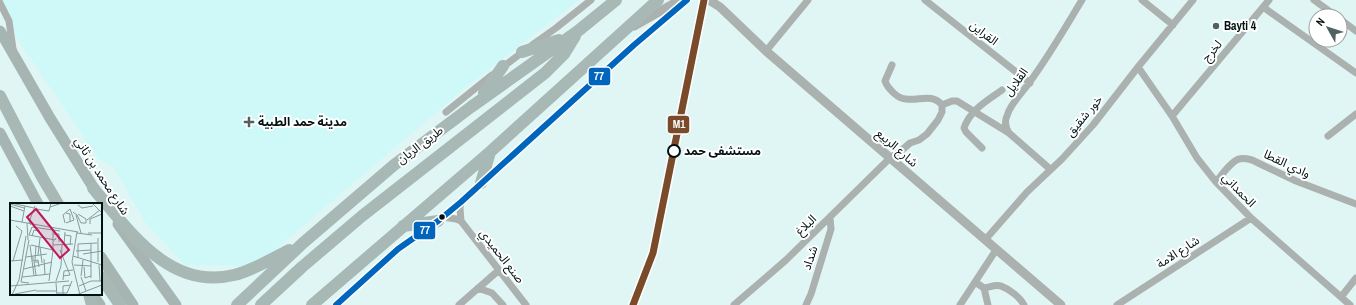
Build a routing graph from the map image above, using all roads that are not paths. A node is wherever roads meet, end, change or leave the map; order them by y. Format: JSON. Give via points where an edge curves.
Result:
{"nodes":[{"id":1,"x":591,"y":0,"type":"edge"},
{"id":2,"x":616,"y":0,"type":"edge"},
{"id":3,"x":658,"y":0,"type":"edge"},
{"id":4,"x":680,"y":0,"type":"edge"},
{"id":5,"x":687,"y":0,"type":"edge"},
{"id":6,"x":709,"y":0,"type":"edge"},
{"id":7,"x":808,"y":0,"type":"edge"},
{"id":8,"x":925,"y":0,"type":"edge"},
{"id":9,"x":1082,"y":0,"type":"edge"},
{"id":10,"x":1142,"y":0,"type":"edge"},
{"id":11,"x":1193,"y":0,"type":"edge"},
{"id":12,"x":1269,"y":0,"type":"edge"},
{"id":13,"x":1314,"y":0,"type":"edge"},
{"id":14,"x":0,"y":3,"type":"edge"},
{"id":15,"x":718,"y":4,"type":"edge"},
{"id":16,"x":1263,"y":7,"type":"junction"},
{"id":17,"x":1325,"y":8,"type":"edge"},
{"id":18,"x":1173,"y":25,"type":"junction"},
{"id":19,"x":626,"y":28,"type":"junction"},
{"id":20,"x":0,"y":31,"type":"edge"},
{"id":21,"x":578,"y":31,"type":"junction"},
{"id":22,"x":766,"y":51,"type":"junction"},
{"id":23,"x":522,"y":52,"type":"junction"},
{"id":24,"x":14,"y":56,"type":"junction"},
{"id":25,"x":892,"y":65,"type":"dead end"},
{"id":26,"x":503,"y":66,"type":"junction"},
{"id":27,"x":1138,"y":67,"type":"junction"},
{"id":28,"x":1356,"y":73,"type":"edge"},
{"id":29,"x":1030,"y":83,"type":"junction"},
{"id":30,"x":1002,"y":90,"type":"dead end"},
{"id":31,"x":0,"y":96,"type":"edge"},
{"id":32,"x":942,"y":105,"type":"junction"},
{"id":33,"x":471,"y":107,"type":"junction"},
{"id":34,"x":446,"y":112,"type":"dead end"},
{"id":35,"x":973,"y":112,"type":"junction"},
{"id":36,"x":1356,"y":114,"type":"edge"},
{"id":37,"x":1172,"y":116,"type":"junction"},
{"id":38,"x":0,"y":133,"type":"edge"},
{"id":39,"x":1009,"y":133,"type":"junction"},
{"id":40,"x":1328,"y":136,"type":"dead end"},
{"id":41,"x":982,"y":148,"type":"dead end"},
{"id":42,"x":490,"y":152,"type":"junction"},
{"id":43,"x":890,"y":158,"type":"junction"},
{"id":44,"x":1050,"y":169,"type":"junction"},
{"id":45,"x":1216,"y":182,"type":"junction"},
{"id":46,"x":481,"y":183,"type":"junction"},
{"id":47,"x":93,"y":188,"type":"junction"},
{"id":48,"x":461,"y":202,"type":"junction"},
{"id":49,"x":37,"y":203,"type":"edge"},
{"id":50,"x":57,"y":203,"type":"edge"},
{"id":51,"x":1356,"y":204,"type":"edge"},
{"id":52,"x":362,"y":216,"type":"junction"},
{"id":53,"x":830,"y":217,"type":"junction"},
{"id":54,"x":1251,"y":218,"type":"junction"},
{"id":55,"x":441,"y":219,"type":"junction"},
{"id":56,"x":461,"y":221,"type":"junction"},
{"id":57,"x":402,"y":226,"type":"junction"},
{"id":58,"x":985,"y":240,"type":"junction"},
{"id":59,"x":303,"y":243,"type":"junction"},
{"id":60,"x":996,"y":250,"type":"junction"},
{"id":61,"x":102,"y":258,"type":"edge"},
{"id":62,"x":499,"y":270,"type":"junction"},
{"id":63,"x":102,"y":278,"type":"edge"},
{"id":64,"x":1356,"y":278,"type":"edge"},
{"id":65,"x":975,"y":282,"type":"junction"},
{"id":66,"x":478,"y":288,"type":"junction"},
{"id":67,"x":984,"y":288,"type":"junction"},
{"id":68,"x":166,"y":291,"type":"junction"},
{"id":69,"x":89,"y":295,"type":"edge"},
{"id":70,"x":93,"y":295,"type":"edge"},
{"id":71,"x":1341,"y":298,"type":"junction"},
{"id":72,"x":92,"y":305,"type":"edge"},
{"id":73,"x":100,"y":305,"type":"edge"},
{"id":74,"x":120,"y":305,"type":"edge"},
{"id":75,"x":133,"y":305,"type":"edge"},
{"id":76,"x":166,"y":305,"type":"edge"},
{"id":77,"x":176,"y":305,"type":"edge"},
{"id":78,"x":237,"y":305,"type":"edge"},
{"id":79,"x":261,"y":305,"type":"edge"},
{"id":80,"x":272,"y":305,"type":"edge"},
{"id":81,"x":313,"y":305,"type":"edge"},
{"id":82,"x":336,"y":305,"type":"edge"},
{"id":83,"x":459,"y":305,"type":"edge"},
{"id":84,"x":503,"y":305,"type":"edge"},
{"id":85,"x":526,"y":305,"type":"edge"},
{"id":86,"x":734,"y":305,"type":"edge"},
{"id":87,"x":806,"y":305,"type":"edge"},
{"id":88,"x":960,"y":305,"type":"edge"},
{"id":89,"x":988,"y":305,"type":"edge"},
{"id":90,"x":1024,"y":305,"type":"edge"},
{"id":91,"x":1061,"y":305,"type":"edge"},
{"id":92,"x":1117,"y":305,"type":"edge"},
{"id":93,"x":1350,"y":305,"type":"edge"}],
"edges":[{"from":1,"to":23,"type":"street","name":"طريق الريان"},
{"from":2,"to":21,"type":"highway","name":"طريق الريان"},
{"from":3,"to":19,"type":"highway"},
{"from":4,"to":19,"type":"street"},
{"from":5,"to":46,"type":"street"},
{"from":6,"to":15,"type":"street","name":"شارع الربيع"},
{"from":7,"to":22,"type":"street"},
{"from":8,"to":29,"type":"street","name":"القراين"},
{"from":9,"to":29,"type":"street","name":"القلايل"},
{"from":10,"to":18,"type":"street"},
{"from":11,"to":18,"type":"street","name":"خور شقيق"},
{"from":12,"to":16,"type":"street","name":"لخرج"},
{"from":13,"to":17,"type":"street"},
{"from":14,"to":24,"type":"street","name":"شارع محمد بن ثاني","via":[[10,27]]},
{"from":15,"to":22,"type":"street","name":"شارع الربيع"},
{"from":16,"to":28,"type":"street"},
{"from":16,"to":37,"type":"street","name":"لخرج"},
{"from":18,"to":27,"type":"street","name":"خور شقيق"},
{"from":19,"to":42,"type":"highway"},
{"from":20,"to":24,"type":"main road","name":"شارع محمد بن ثاني"},
{"from":21,"to":23,"type":"highway"},
{"from":21,"to":33,"type":"highway","name":"طريق الريان"},
{"from":21,"to":52,"type":"highway","via":[[564,54],[545,73]]},
{"from":22,"to":43,"type":"street","name":"شارع الربيع"},
{"from":23,"to":26,"type":"street","name":"طريق الريان"},
{"from":24,"to":47,"type":"main road","name":"شارع محمد بن ثاني"},
{"from":25,"to":32,"type":"street","via":[[885,81],[897,96],[905,100],[938,100]]},
{"from":26,"to":33,"type":"highway","via":[[483,95]]},
{"from":26,"to":34,"type":"street","name":"طريق الريان"},
{"from":27,"to":37,"type":"street","name":"الحمداني"},
{"from":27,"to":44,"type":"street","name":"خور شقيق","via":[[1093,125]]},
{"from":29,"to":39,"type":"street","name":"القلايل","via":[[1006,116],[1006,128]]},
{"from":30,"to":35,"type":"street"},
{"from":31,"to":50,"type":"highway"},
{"from":32,"to":35,"type":"street","via":[[957,101]]},
{"from":32,"to":43,"type":"street","name":"البلاغ","via":[[940,116],[927,134]]},
{"from":33,"to":59,"type":"highway","name":"طريق الريان","via":[[394,165]]},
{"from":35,"to":39,"type":"street"},
{"from":35,"to":41,"type":"street","via":[[964,128]]},
{"from":36,"to":40,"type":"street"},
{"from":37,"to":45,"type":"street","name":"الحمداني","via":[[1197,158]]},
{"from":38,"to":49,"type":"main road"},
{"from":39,"to":44,"type":"street"},
{"from":42,"to":46,"type":"highway"},
{"from":42,"to":57,"type":"highway"},
{"from":43,"to":53,"type":"street","name":"البلاغ"},
{"from":43,"to":58,"type":"street","name":"شارع الربيع"},
{"from":44,"to":58,"type":"street","name":"خور شقيق"},
{"from":45,"to":51,"type":"street","name":"وادي القطا","via":[[1233,163],[1246,158]]},
{"from":45,"to":54,"type":"street","name":"الحمداني"},
{"from":46,"to":48,"type":"street"},
{"from":47,"to":59,"type":"highway","via":[[153,254],[169,266],[189,274],[209,278],[233,276],[249,271]]},
{"from":47,"to":68,"type":"main road","name":"شارع محمد بن ثاني"},
{"from":48,"to":55,"type":"street"},
{"from":48,"to":56,"type":"street"},
{"from":52,"to":79,"type":"highway"},
{"from":52,"to":80,"type":"highway"},
{"from":53,"to":86,"type":"street","name":"البلاغ"},
{"from":53,"to":87,"type":"street","name":"شداد","via":[[831,229]]},
{"from":54,"to":71,"type":"street","name":"الحمداني"},
{"from":54,"to":92,"type":"street","name":"شارع الامة"},
{"from":55,"to":56,"type":"street"},
{"from":55,"to":57,"type":"highway"},
{"from":55,"to":82,"type":"street","via":[[398,249]]},
{"from":56,"to":62,"type":"street","name":"صنع الحميدي"},
{"from":57,"to":81,"type":"highway"},
{"from":58,"to":60,"type":"street","name":"شارع الربيع"},
{"from":59,"to":78,"type":"highway","name":"طريق الريان"},
{"from":60,"to":65,"type":"street"},
{"from":60,"to":91,"type":"street","name":"شارع الربيع"},
{"from":61,"to":75,"type":"main road"},
{"from":62,"to":66,"type":"street"},
{"from":62,"to":85,"type":"street","name":"صنع الحميدي"},
{"from":63,"to":74,"type":"highway"},
{"from":64,"to":71,"type":"street"},
{"from":65,"to":67,"type":"street"},
{"from":65,"to":88,"type":"street"},
{"from":66,"to":83,"type":"street"},
{"from":66,"to":84,"type":"street","via":[[492,293]]},
{"from":67,"to":89,"type":"street"},
{"from":67,"to":90,"type":"street","via":[[1001,286],[1019,297]]},
{"from":68,"to":76,"type":"main road"},
{"from":68,"to":77,"type":"main road","name":"شارع محمد بن ثاني"},
{"from":69,"to":72,"type":"highway"},
{"from":70,"to":73,"type":"main road"},
{"from":71,"to":93,"type":"street","name":"الحمداني"}]}
